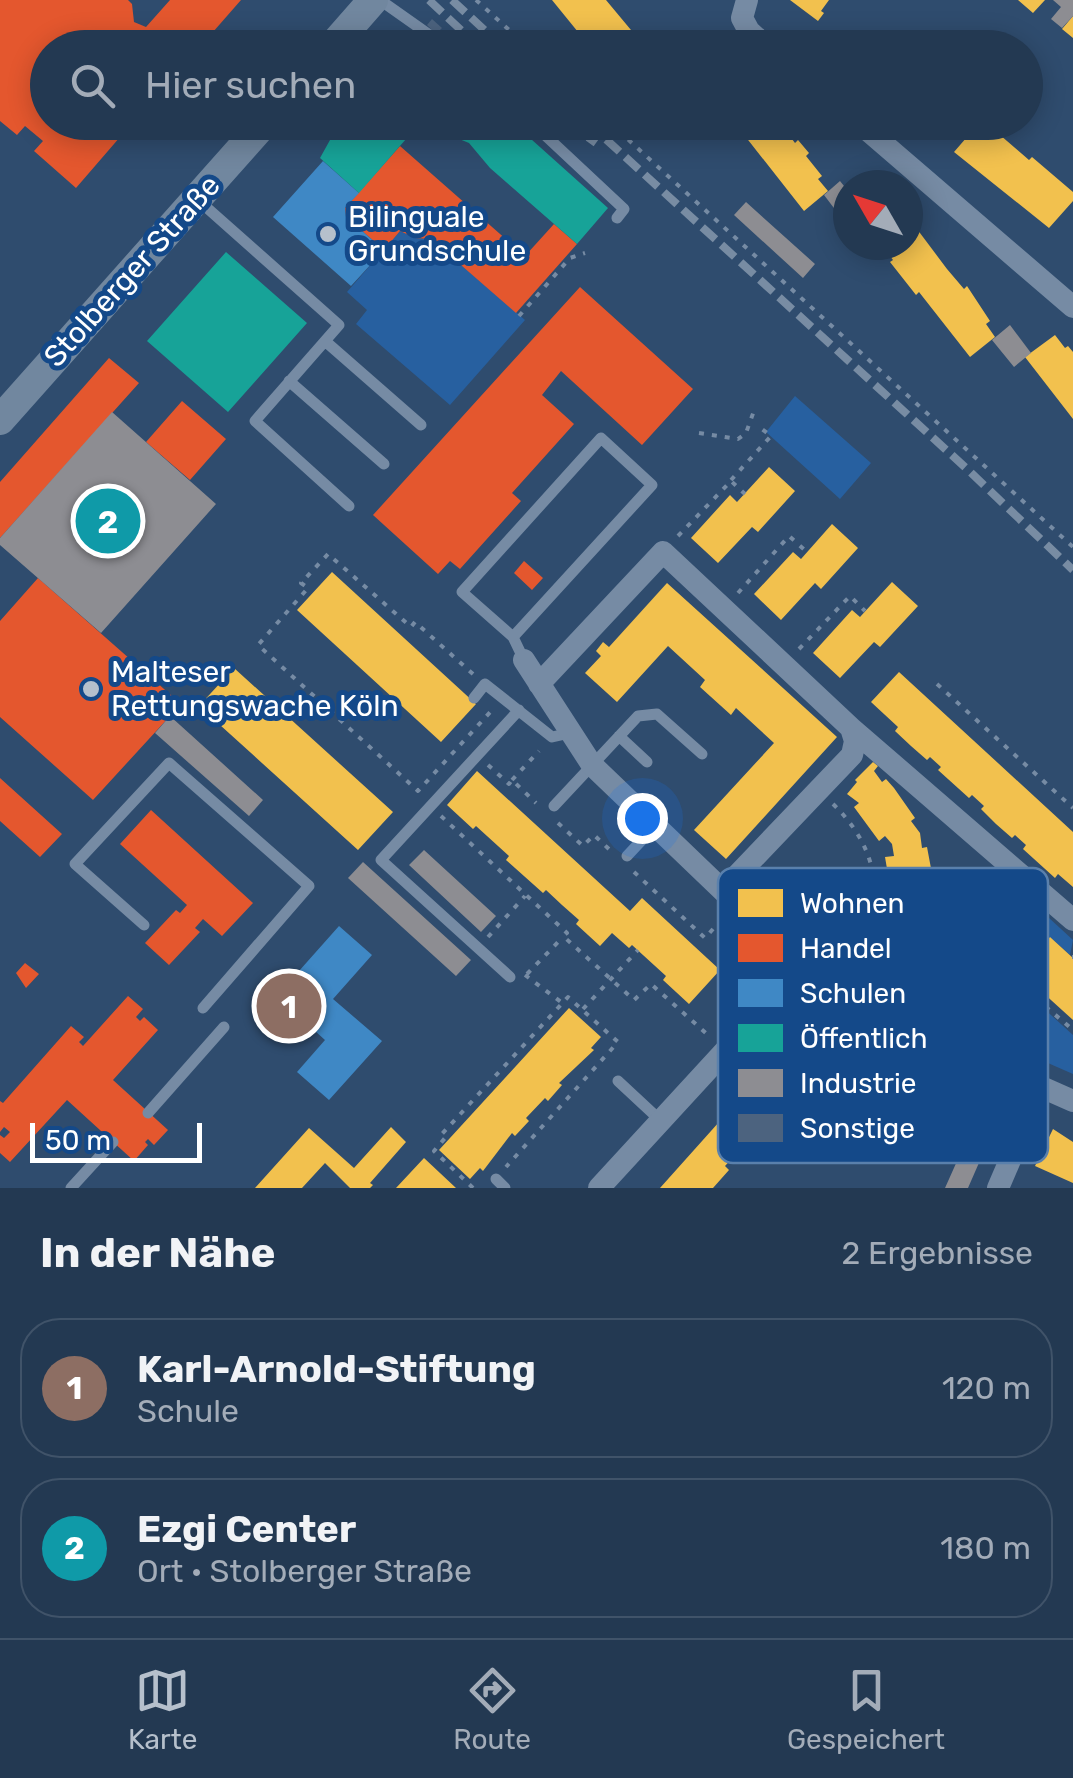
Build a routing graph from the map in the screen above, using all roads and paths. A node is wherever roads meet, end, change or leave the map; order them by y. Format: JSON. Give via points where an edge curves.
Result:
{"nodes":[{"id":1,"x":377,"y":0,"type":"edge"},
{"id":2,"x":476,"y":0,"type":"edge"},
{"id":3,"x":747,"y":0,"type":"edge"},
{"id":4,"x":348,"y":30,"type":"edge"},
{"id":5,"x":421,"y":30,"type":"edge"},
{"id":6,"x":509,"y":30,"type":"edge"},
{"id":7,"x":748,"y":30,"type":"edge"},
{"id":8,"x":248,"y":140,"type":"edge"},
{"id":9,"x":550,"y":140,"type":"edge"},
{"id":10,"x":630,"y":140,"type":"edge"},
{"id":11,"x":879,"y":140,"type":"edge"},
{"id":12,"x":196,"y":199,"type":"junction"},
{"id":13,"x":617,"y":218,"type":"dead end"},
{"id":14,"x":585,"y":253,"type":"dead end"},
{"id":15,"x":1073,"y":307,"type":"edge"},
{"id":16,"x":520,"y":316,"type":"dead end"},
{"id":17,"x":325,"y":341,"type":"junction"},
{"id":18,"x":290,"y":381,"type":"junction"},
{"id":19,"x":755,"y":408,"type":"dead end"},
{"id":20,"x":0,"y":420,"type":"edge"},
{"id":21,"x":421,"y":425,"type":"dead end"},
{"id":22,"x":758,"y":426,"type":"dead end"},
{"id":23,"x":699,"y":433,"type":"dead end"},
{"id":24,"x":384,"y":464,"type":"dead end"},
{"id":25,"x":730,"y":481,"type":"junction"},
{"id":26,"x":745,"y":494,"type":"dead end"},
{"id":27,"x":349,"y":506,"type":"dead end"},
{"id":28,"x":1073,"y":547,"type":"edge"},
{"id":29,"x":663,"y":552,"type":"junction"},
{"id":30,"x":807,"y":552,"type":"dead end"},
{"id":31,"x":724,"y":608,"type":"junction"},
{"id":32,"x":865,"y":611,"type":"dead end"},
{"id":33,"x":512,"y":637,"type":"junction"},
{"id":34,"x":524,"y":660,"type":"joint"},
{"id":35,"x":784,"y":665,"type":"junction"},
{"id":36,"x":485,"y":684,"type":"junction"},
{"id":37,"x":539,"y":684,"type":"junction"},
{"id":38,"x":937,"y":684,"type":"dead end"},
{"id":39,"x":474,"y":698,"type":"dead end"},
{"id":40,"x":502,"y":698,"type":"junction"},
{"id":41,"x":518,"y":710,"type":"junction"},
{"id":42,"x":851,"y":728,"type":"junction"},
{"id":43,"x":562,"y":735,"type":"junction"},
{"id":44,"x":619,"y":736,"type":"junction"},
{"id":45,"x":702,"y":754,"type":"dead end"},
{"id":46,"x":648,"y":762,"type":"dead end"},
{"id":47,"x":592,"y":765,"type":"junction"},
{"id":48,"x":512,"y":780,"type":"dead end"},
{"id":49,"x":830,"y":801,"type":"dead end"},
{"id":50,"x":430,"y":806,"type":"junction"},
{"id":51,"x":554,"y":806,"type":"dead end"},
{"id":52,"x":1073,"y":808,"type":"edge"},
{"id":53,"x":656,"y":825,"type":"junction"},
{"id":54,"x":627,"y":856,"type":"dead end"},
{"id":55,"x":744,"y":868,"type":"edge"},
{"id":56,"x":872,"y":868,"type":"edge"},
{"id":57,"x":1012,"y":868,"type":"edge"},
{"id":58,"x":718,"y":883,"type":"edge"},
{"id":59,"x":527,"y":895,"type":"junction"},
{"id":60,"x":1048,"y":899,"type":"edge"},
{"id":61,"x":1073,"y":920,"type":"edge"},
{"id":62,"x":144,"y":925,"type":"dead end"},
{"id":63,"x":563,"y":936,"type":"junction"},
{"id":64,"x":478,"y":948,"type":"junction"},
{"id":65,"x":638,"y":950,"type":"dead end"},
{"id":66,"x":527,"y":974,"type":"junction"},
{"id":67,"x":510,"y":978,"type":"joint"},
{"id":68,"x":612,"y":979,"type":"junction"},
{"id":69,"x":562,"y":1003,"type":"junction"},
{"id":70,"x":202,"y":1008,"type":"dead end"},
{"id":71,"x":1048,"y":1008,"type":"edge"},
{"id":72,"x":582,"y":1010,"type":"junction"},
{"id":73,"x":1066,"y":1014,"type":"dead end"},
{"id":74,"x":1062,"y":1020,"type":"junction"},
{"id":75,"x":224,"y":1027,"type":"dead end"},
{"id":76,"x":1073,"y":1030,"type":"edge"},
{"id":77,"x":718,"y":1044,"type":"edge"},
{"id":78,"x":718,"y":1058,"type":"edge"},
{"id":79,"x":618,"y":1081,"type":"dead end"},
{"id":80,"x":1048,"y":1091,"type":"edge"},
{"id":81,"x":1073,"y":1101,"type":"edge"},
{"id":82,"x":148,"y":1113,"type":"dead end"},
{"id":83,"x":660,"y":1121,"type":"junction"},
{"id":84,"x":113,"y":1142,"type":"dead end"},
{"id":85,"x":1009,"y":1163,"type":"edge"},
{"id":86,"x":500,"y":1184,"type":"edge"},
{"id":87,"x":70,"y":1188,"type":"edge"},
{"id":88,"x":474,"y":1188,"type":"edge"},
{"id":89,"x":599,"y":1188,"type":"edge"},
{"id":90,"x":998,"y":1188,"type":"edge"}],
"edges":[{"from":1,"to":4,"type":"street"},
{"from":1,"to":5,"type":"lane"},
{"from":2,"to":6,"type":"path"},
{"from":3,"to":7,"type":"street","via":[[742,18]]},
{"from":8,"to":12,"type":"street","name":"Stolberger Straße"},
{"from":9,"to":13,"type":"lane","via":[[624,210]]},
{"from":10,"to":28,"type":"path"},
{"from":11,"to":15,"type":"street"},
{"from":12,"to":17,"type":"lane","via":[[339,325]]},
{"from":12,"to":20,"type":"street","name":"Stolberger Straße"},
{"from":14,"to":16,"type":"path","via":[[570,258]]},
{"from":17,"to":18,"type":"lane"},
{"from":17,"to":21,"type":"lane"},
{"from":18,"to":24,"type":"lane"},
{"from":18,"to":27,"type":"lane","via":[[255,421]]},
{"from":19,"to":23,"type":"path","via":[[738,439]]},
{"from":22,"to":25,"type":"path","via":[[771,436]]},
{"from":25,"to":26,"type":"path"},
{"from":25,"to":29,"type":"path"},
{"from":29,"to":31,"type":"street"},
{"from":29,"to":37,"type":"street"},
{"from":30,"to":31,"type":"path","via":[[789,536]]},
{"from":31,"to":35,"type":"street"},
{"from":32,"to":35,"type":"path","via":[[850,596]]},
{"from":33,"to":33,"type":"lane","via":[[462,592],[601,438],[652,485]]},
{"from":33,"to":34,"type":"lane"},
{"from":34,"to":37,"type":"street"},
{"from":35,"to":42,"type":"street"},
{"from":36,"to":39,"type":"lane"},
{"from":36,"to":40,"type":"lane"},
{"from":36,"to":40,"type":"path","via":[[328,554],[258,645],[418,791]]},
{"from":37,"to":43,"type":"street"},
{"from":38,"to":52,"type":"path"},
{"from":40,"to":41,"type":"lane"},
{"from":41,"to":43,"type":"lane"},
{"from":41,"to":50,"type":"lane"},
{"from":42,"to":55,"type":"street","via":[[852,754]]},
{"from":42,"to":57,"type":"street"},
{"from":43,"to":47,"type":"street"},
{"from":43,"to":48,"type":"path"},
{"from":44,"to":45,"type":"lane","via":[[638,716],[657,714]]},
{"from":44,"to":46,"type":"lane"},
{"from":44,"to":47,"type":"lane"},
{"from":47,"to":51,"type":"lane"},
{"from":47,"to":53,"type":"street"},
{"from":49,"to":56,"type":"path","via":[[866,844]]},
{"from":50,"to":59,"type":"path"},
{"from":50,"to":64,"type":"lane","via":[[381,860]]},
{"from":53,"to":54,"type":"lane"},
{"from":53,"to":58,"type":"street"},
{"from":59,"to":63,"type":"path","via":[[567,932]]},
{"from":59,"to":64,"type":"path"},
{"from":60,"to":61,"type":"street"},
{"from":62,"to":70,"type":"lane","via":[[75,864],[168,763],[309,886]]},
{"from":63,"to":66,"type":"path"},
{"from":63,"to":68,"type":"path"},
{"from":64,"to":67,"type":"lane"},
{"from":65,"to":68,"type":"path"},
{"from":66,"to":67,"type":"path"},
{"from":66,"to":69,"type":"path"},
{"from":68,"to":72,"type":"path"},
{"from":68,"to":77,"type":"path","via":[[634,1000],[650,984]]},
{"from":69,"to":72,"type":"path","via":[[568,997]]},
{"from":69,"to":88,"type":"path","via":[[441,1135],[434,1151]]},
{"from":71,"to":74,"type":"path"},
{"from":72,"to":86,"type":"path","via":[[618,1042]]},
{"from":73,"to":74,"type":"path"},
{"from":74,"to":76,"type":"path"},
{"from":75,"to":82,"type":"lane"},
{"from":78,"to":83,"type":"street"},
{"from":79,"to":83,"type":"lane"},
{"from":80,"to":81,"type":"street"},
{"from":83,"to":89,"type":"street"},
{"from":84,"to":87,"type":"lane"},
{"from":85,"to":90,"type":"street"}]}
